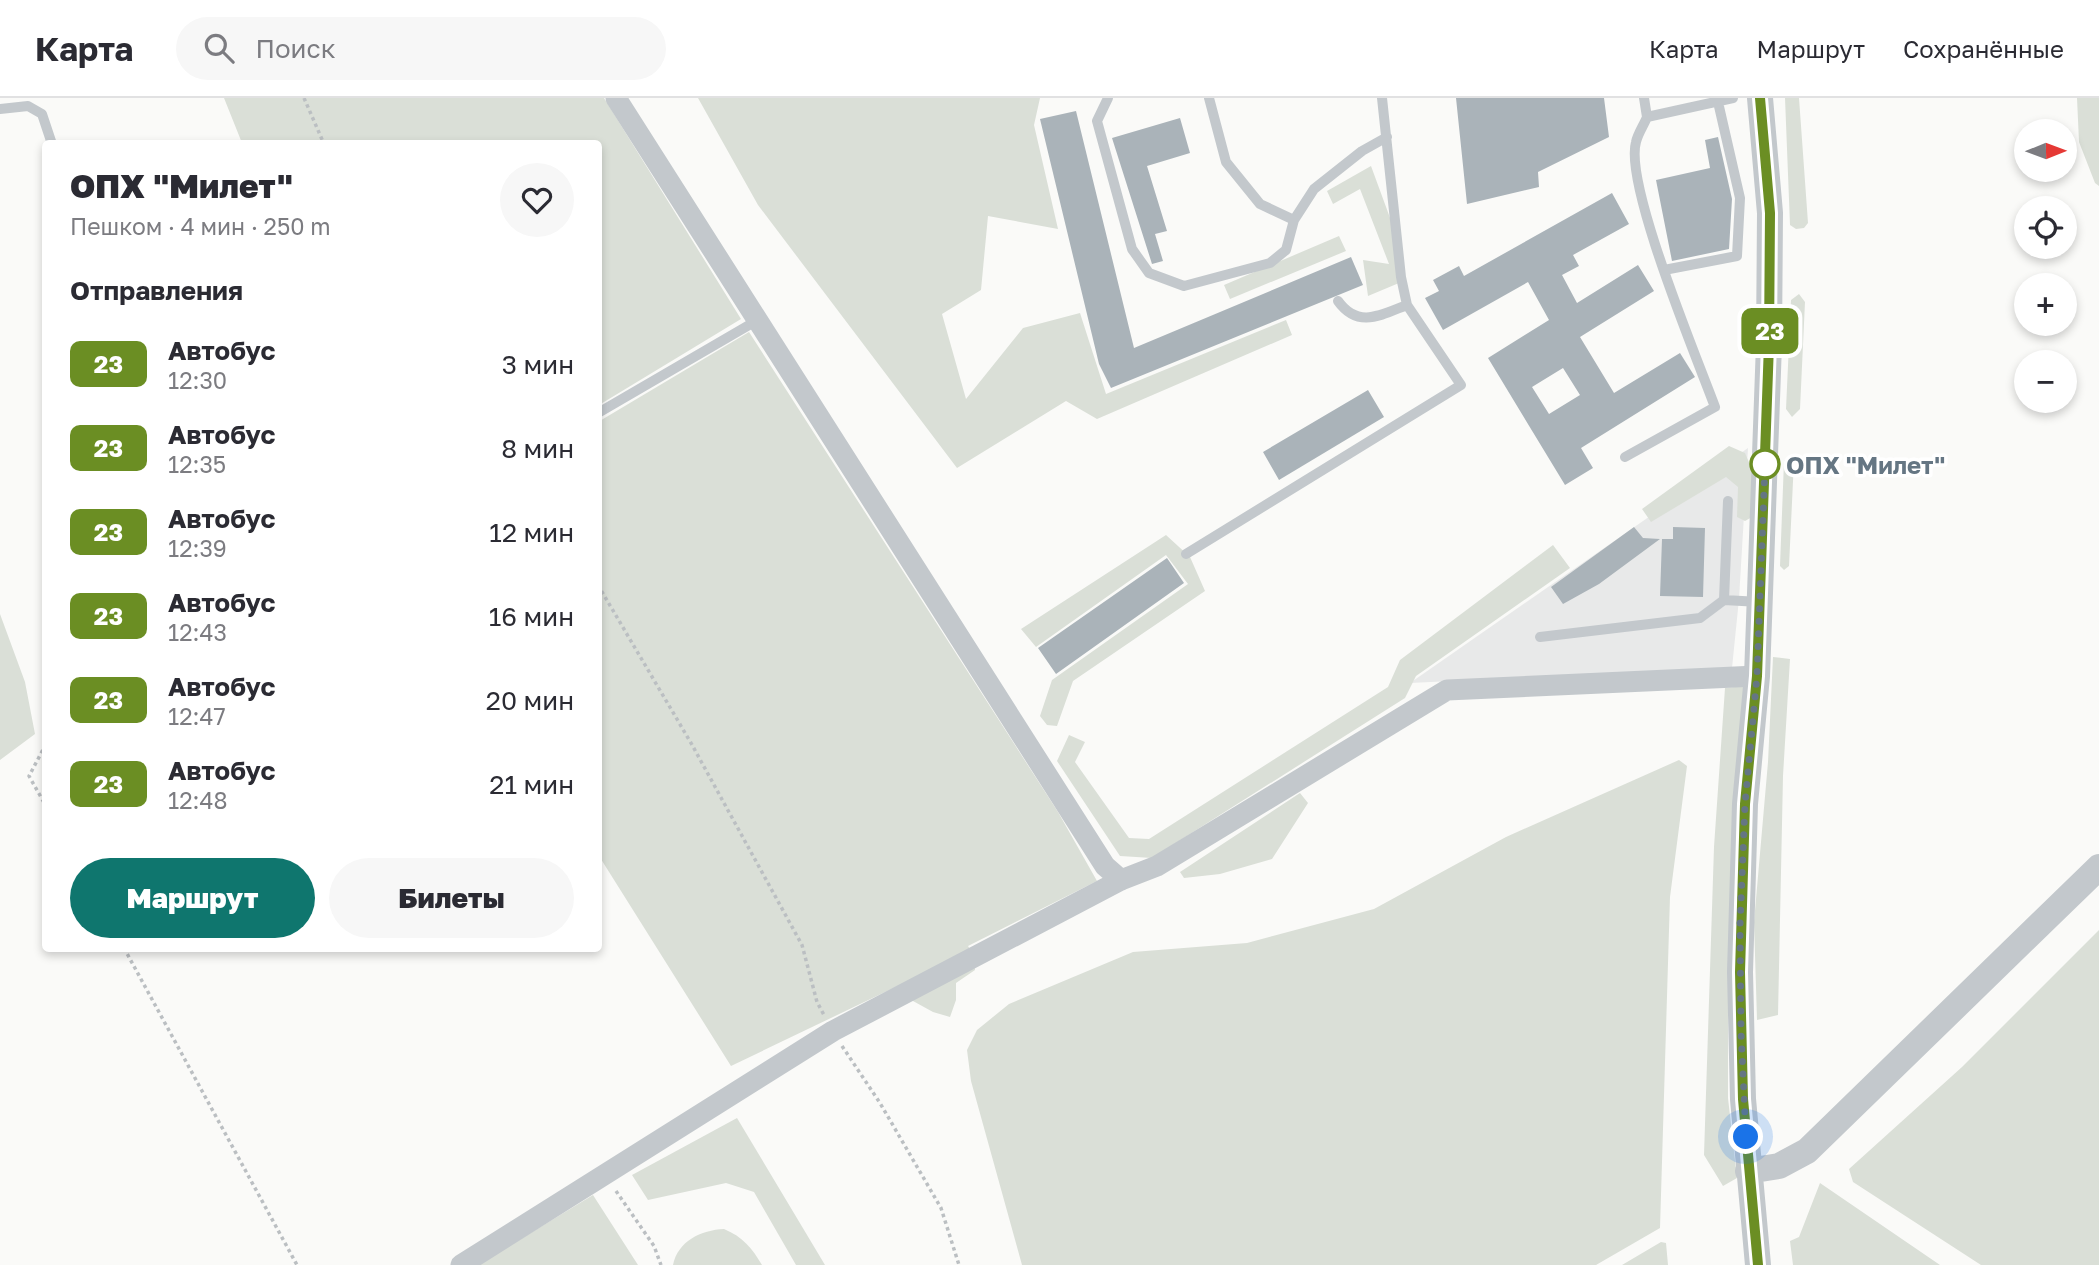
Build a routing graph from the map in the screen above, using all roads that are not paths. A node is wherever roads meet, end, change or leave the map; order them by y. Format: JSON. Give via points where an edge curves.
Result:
{"nodes":[{"id":1,"x":615,"y":98,"type":"edge"},
{"id":2,"x":1108,"y":98,"type":"edge"},
{"id":3,"x":1209,"y":98,"type":"edge"},
{"id":4,"x":1382,"y":98,"type":"edge"},
{"id":5,"x":1644,"y":98,"type":"edge"},
{"id":6,"x":1733,"y":98,"type":"edge"},
{"id":7,"x":1760,"y":98,"type":"edge"},
{"id":8,"x":1718,"y":102,"type":"junction"},
{"id":9,"x":0,"y":109,"type":"edge"},
{"id":10,"x":1647,"y":117,"type":"junction"},
{"id":11,"x":1387,"y":137,"type":"junction"},
{"id":12,"x":51,"y":140,"type":"edge"},
{"id":13,"x":1294,"y":220,"type":"junction"},
{"id":14,"x":1664,"y":270,"type":"junction"},
{"id":15,"x":1338,"y":301,"type":"dead end"},
{"id":16,"x":1407,"y":305,"type":"junction"},
{"id":17,"x":756,"y":321,"type":"junction"},
{"id":18,"x":602,"y":411,"type":"edge"},
{"id":19,"x":1625,"y":457,"type":"dead end"},
{"id":20,"x":1728,"y":501,"type":"dead end"},
{"id":21,"x":1186,"y":554,"type":"dead end"},
{"id":22,"x":1724,"y":600,"type":"junction"},
{"id":23,"x":1760,"y":602,"type":"junction"},
{"id":24,"x":1540,"y":637,"type":"dead end"},
{"id":25,"x":1757,"y":676,"type":"junction"},
{"id":26,"x":2099,"y":867,"type":"edge"},
{"id":27,"x":1121,"y":880,"type":"junction"},
{"id":28,"x":1748,"y":1171,"type":"junction"},
{"id":29,"x":461,"y":1265,"type":"edge"},
{"id":30,"x":1758,"y":1265,"type":"edge"}],
"edges":[{"from":1,"to":17,"type":"street"},
{"from":2,"to":13,"type":"lane","via":[[1097,121],[1132,249],[1149,274],[1184,286],[1270,263],[1286,250]]},
{"from":3,"to":13,"type":"lane","via":[[1226,162],[1260,204]]},
{"from":4,"to":11,"type":"lane"},
{"from":5,"to":10,"type":"lane"},
{"from":6,"to":8,"type":"lane"},
{"from":7,"to":23,"type":"street","via":[[1771,258]]},
{"from":8,"to":10,"type":"lane"},
{"from":8,"to":14,"type":"lane","via":[[1740,198],[1737,256]]},
{"from":9,"to":12,"type":"lane","via":[[28,106],[41,114]]},
{"from":10,"to":14,"type":"lane","via":[[1635,143],[1637,182]]},
{"from":11,"to":13,"type":"lane","via":[[1314,189]]},
{"from":11,"to":16,"type":"lane"},
{"from":14,"to":19,"type":"lane","via":[[1715,407]]},
{"from":15,"to":16,"type":"lane","via":[[1359,318],[1373,318]]},
{"from":16,"to":21,"type":"lane","via":[[1461,385]]},
{"from":17,"to":18,"type":"lane"},
{"from":17,"to":27,"type":"street","via":[[1105,866]]},
{"from":20,"to":22,"type":"lane"},
{"from":22,"to":23,"type":"lane"},
{"from":22,"to":24,"type":"lane","via":[[1700,618]]},
{"from":23,"to":25,"type":"street"},
{"from":25,"to":27,"type":"street","via":[[1447,691],[1157,866]]},
{"from":25,"to":28,"type":"street","via":[[1740,926]]},
{"from":26,"to":28,"type":"street","via":[[1807,1152],[1779,1166]]},
{"from":27,"to":29,"type":"street","via":[[832,1031]]},
{"from":28,"to":30,"type":"street"}]}
